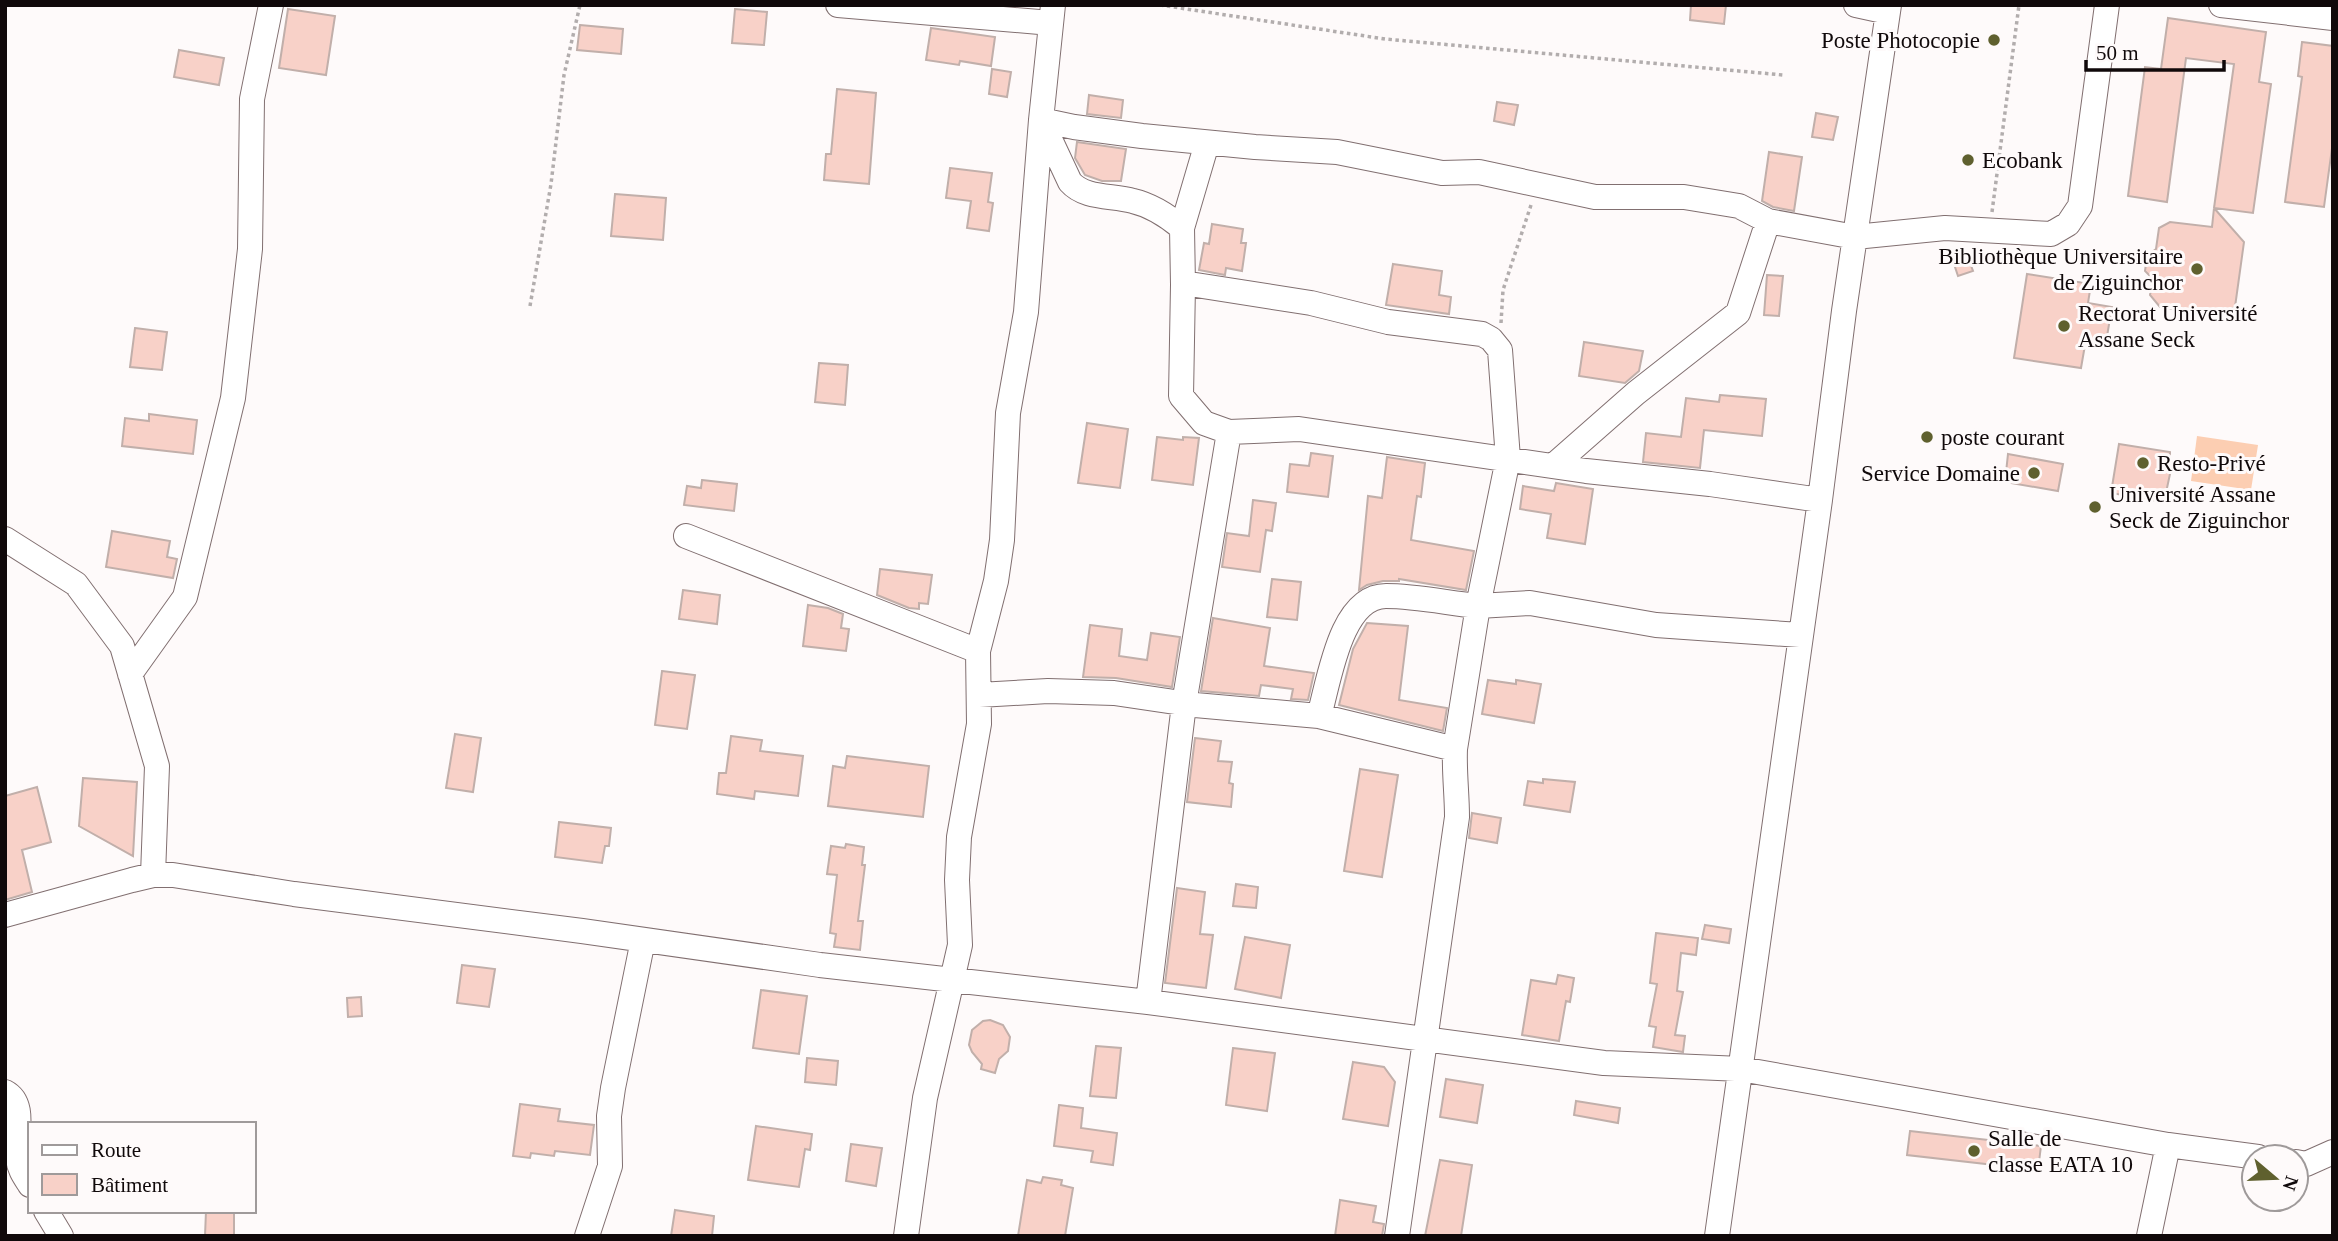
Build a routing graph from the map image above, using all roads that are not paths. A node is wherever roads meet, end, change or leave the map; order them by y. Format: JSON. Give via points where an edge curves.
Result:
{"nodes":[{"id":1,"x":271,"y":5,"type":"edge"},
{"id":2,"x":838,"y":5,"type":"edge"},
{"id":3,"x":1856,"y":5,"type":"edge"},
{"id":4,"x":2107,"y":5,"type":"edge"},
{"id":5,"x":2221,"y":5,"type":"edge"},
{"id":6,"x":1889,"y":9,"type":"edge"},
{"id":7,"x":1052,"y":14,"type":"edge"},
{"id":8,"x":2333,"y":18,"type":"edge"},
{"id":9,"x":1041,"y":120,"type":"junction"},
{"id":10,"x":1208,"y":143,"type":"junction"},
{"id":11,"x":1768,"y":221,"type":"junction"},
{"id":12,"x":1182,"y":228,"type":"junction"},
{"id":13,"x":1855,"y":237,"type":"junction"},
{"id":14,"x":1183,"y":285,"type":"junction"},
{"id":15,"x":1229,"y":432,"type":"junction"},
{"id":16,"x":1508,"y":459,"type":"junction"},
{"id":17,"x":1553,"y":466,"type":"junction"},
{"id":18,"x":1820,"y":500,"type":"junction"},
{"id":19,"x":686,"y":536,"type":"dead end"},
{"id":20,"x":5,"y":539,"type":"edge"},
{"id":21,"x":1478,"y":606,"type":"junction"},
{"id":22,"x":1800,"y":635,"type":"junction"},
{"id":23,"x":978,"y":651,"type":"junction"},
{"id":24,"x":130,"y":674,"type":"junction"},
{"id":25,"x":979,"y":695,"type":"junction"},
{"id":26,"x":1184,"y":704,"type":"junction"},
{"id":27,"x":1319,"y":716,"type":"junction"},
{"id":28,"x":1455,"y":749,"type":"junction"},
{"id":29,"x":153,"y":875,"type":"junction"},
{"id":30,"x":5,"y":915,"type":"edge"},
{"id":31,"x":643,"y":940,"type":"junction"},
{"id":32,"x":953,"y":979,"type":"junction"},
{"id":33,"x":1148,"y":1002,"type":"junction"},
{"id":34,"x":1427,"y":1040,"type":"junction"},
{"id":35,"x":1741,"y":1069,"type":"junction"},
{"id":36,"x":5,"y":1092,"type":"edge"},
{"id":37,"x":2168,"y":1145,"type":"junction"},
{"id":38,"x":2333,"y":1152,"type":"edge"},
{"id":39,"x":2240,"y":1155,"type":"edge"},
{"id":40,"x":2310,"y":1162,"type":"edge"},
{"id":41,"x":28,"y":1182,"type":"edge"},
{"id":42,"x":47,"y":1213,"type":"edge"},
{"id":43,"x":61,"y":1236,"type":"edge"},
{"id":44,"x":587,"y":1236,"type":"edge"},
{"id":45,"x":906,"y":1236,"type":"edge"},
{"id":46,"x":1397,"y":1236,"type":"edge"},
{"id":47,"x":1717,"y":1236,"type":"edge"},
{"id":48,"x":2148,"y":1236,"type":"edge"}],
"edges":[{"from":1,"to":24,"type":"street","via":[[252,99],[250,249],[233,398],[185,597]]},
{"from":2,"to":7,"type":"street"},
{"from":3,"to":6,"type":"street"},
{"from":4,"to":13,"type":"street","via":[[2080,206],[2068,224],[2050,234],[1945,228]]},
{"from":5,"to":8,"type":"street"},
{"from":6,"to":13,"type":"street"},
{"from":7,"to":9,"type":"street"},
{"from":9,"to":10,"type":"street"},
{"from":9,"to":12,"type":"street","via":[[1076,189],[1144,205]]},
{"from":9,"to":23,"type":"street","via":[[1026,313],[1007,424],[1002,540]]},
{"from":10,"to":11,"type":"street","via":[[1337,152],[1442,173],[1479,172],[1595,197],[1684,197],[1739,206]]},
{"from":10,"to":12,"type":"street"},
{"from":11,"to":13,"type":"street"},
{"from":11,"to":17,"type":"street","via":[[1738,313]]},
{"from":12,"to":14,"type":"street"},
{"from":13,"to":18,"type":"street"},
{"from":14,"to":15,"type":"street","via":[[1181,396],[1203,423]]},
{"from":14,"to":16,"type":"street","via":[[1482,334],[1500,350]]},
{"from":15,"to":16,"type":"street","via":[[1299,429]]},
{"from":15,"to":26,"type":"street"},
{"from":16,"to":17,"type":"street"},
{"from":16,"to":21,"type":"street"},
{"from":17,"to":18,"type":"street"},
{"from":18,"to":22,"type":"street"},
{"from":19,"to":23,"type":"street"},
{"from":20,"to":24,"type":"street","via":[[76,584],[122,646]]},
{"from":21,"to":22,"type":"street","via":[[1530,603],[1656,625]]},
{"from":21,"to":27,"type":"street","via":[[1384,596],[1367,602],[1345,626]]},
{"from":21,"to":28,"type":"street"},
{"from":22,"to":35,"type":"street"},
{"from":23,"to":25,"type":"street"},
{"from":24,"to":29,"type":"street","via":[[157,766]]},
{"from":25,"to":26,"type":"street","via":[[1114,693]]},
{"from":25,"to":32,"type":"street","via":[[979,724],[959,837],[960,945]]},
{"from":26,"to":27,"type":"street"},
{"from":26,"to":33,"type":"street"},
{"from":27,"to":28,"type":"street"},
{"from":28,"to":34,"type":"street","via":[[1457,817]]},
{"from":29,"to":30,"type":"street"},
{"from":29,"to":31,"type":"street"},
{"from":31,"to":32,"type":"street"},
{"from":31,"to":44,"type":"street","via":[[612,1088],[610,1166]]},
{"from":32,"to":33,"type":"street"},
{"from":32,"to":45,"type":"street","via":[[925,1098]]},
{"from":33,"to":34,"type":"street"},
{"from":34,"to":35,"type":"street","via":[[1604,1063]]},
{"from":34,"to":46,"type":"street"},
{"from":35,"to":37,"type":"street"},
{"from":35,"to":47,"type":"street"},
{"from":36,"to":41,"type":"street","via":[[14,1096],[18,1105],[17,1157]]},
{"from":37,"to":39,"type":"street"},
{"from":37,"to":48,"type":"street"},
{"from":38,"to":40,"type":"street"},
{"from":42,"to":43,"type":"street"}]}
